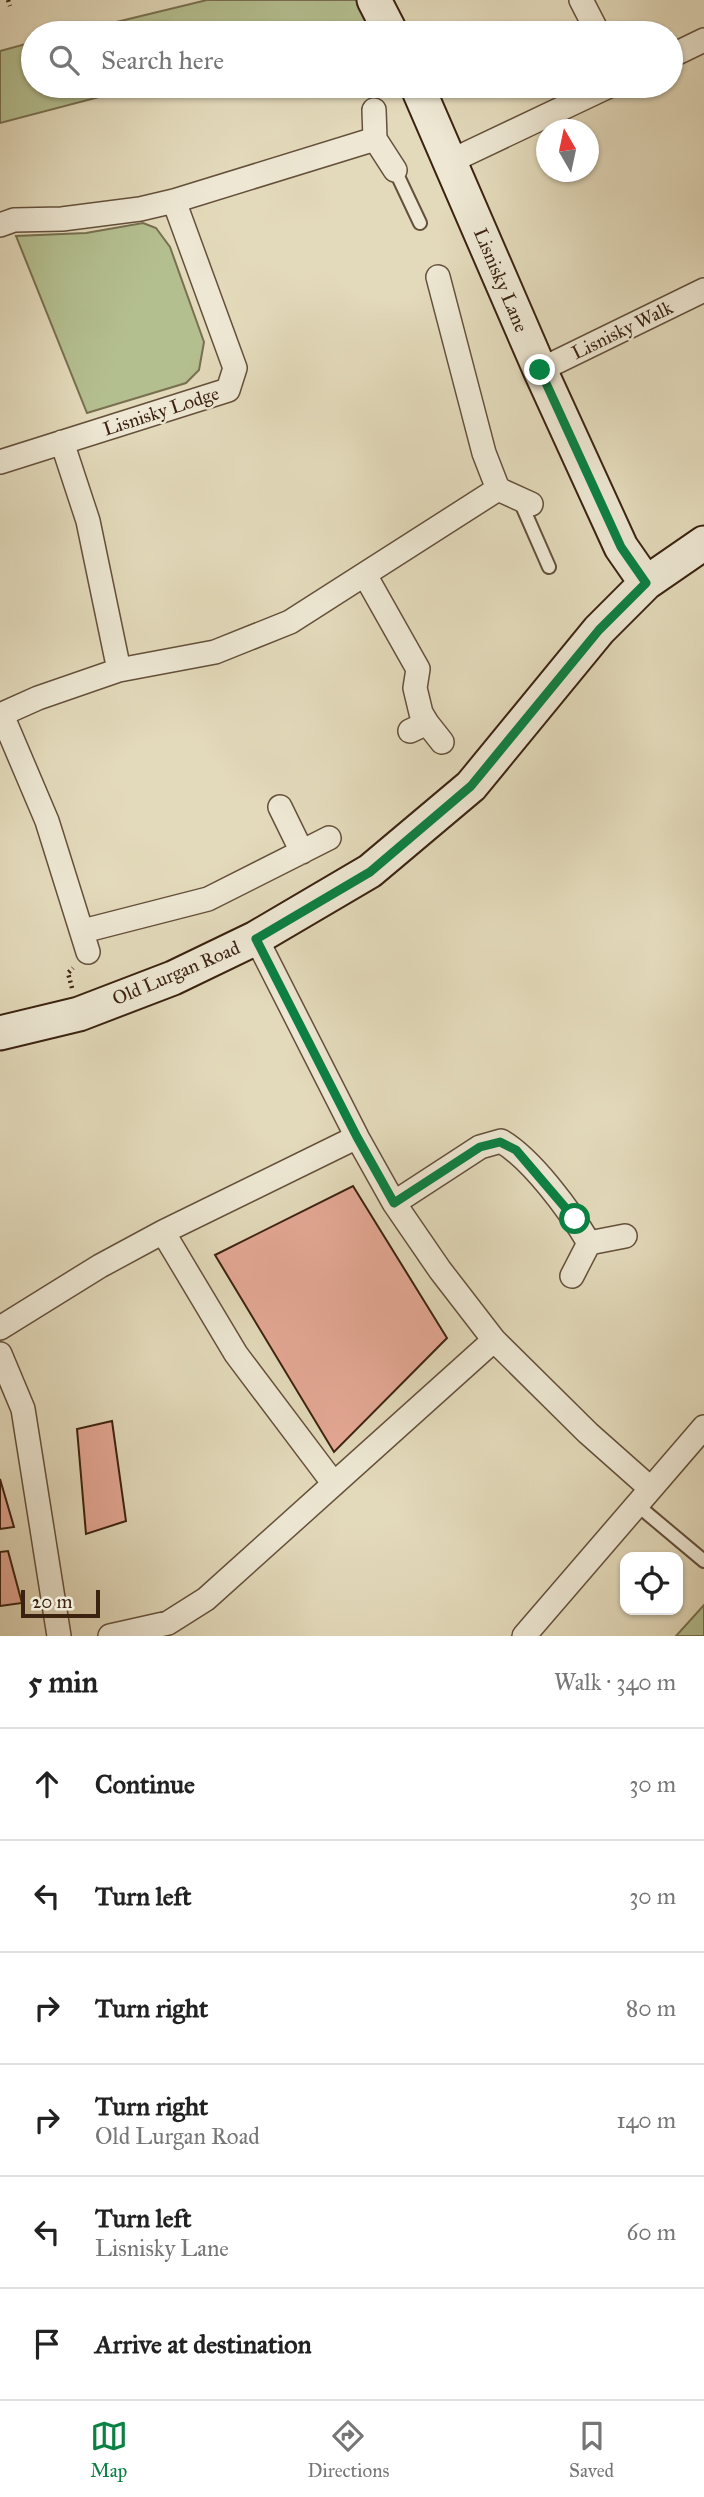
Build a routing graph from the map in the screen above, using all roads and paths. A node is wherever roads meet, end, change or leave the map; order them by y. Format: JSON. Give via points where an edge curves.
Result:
{"nodes":[{"id":1,"x":374,"y":0,"type":"edge"},
{"id":2,"x":581,"y":0,"type":"edge"},
{"id":3,"x":385,"y":21,"type":"edge"},
{"id":4,"x":592,"y":21,"type":"edge"},
{"id":5,"x":704,"y":40,"type":"edge"},
{"id":6,"x":683,"y":50,"type":"edge"},
{"id":7,"x":422,"y":98,"type":"edge"},
{"id":8,"x":584,"y":98,"type":"edge"},
{"id":9,"x":374,"y":110,"type":"dead end"},
{"id":10,"x":374,"y":139,"type":"junction"},
{"id":11,"x":451,"y":161,"type":"junction"},
{"id":12,"x":395,"y":170,"type":"joint"},
{"id":13,"x":174,"y":201,"type":"junction"},
{"id":14,"x":420,"y":223,"type":"dead end"},
{"id":15,"x":0,"y":225,"type":"edge"},
{"id":16,"x":704,"y":290,"type":"edge"},
{"id":17,"x":436,"y":293,"type":"dead end"},
{"id":18,"x":540,"y":370,"type":"junction"},
{"id":19,"x":62,"y":442,"type":"junction"},
{"id":20,"x":0,"y":462,"type":"edge"},
{"id":21,"x":516,"y":497,"type":"junction"},
{"id":22,"x":704,"y":543,"type":"edge"},
{"id":23,"x":549,"y":567,"type":"dead end"},
{"id":24,"x":365,"y":575,"type":"junction"},
{"id":25,"x":646,"y":583,"type":"junction"},
{"id":26,"x":119,"y":670,"type":"junction"},
{"id":27,"x":1,"y":715,"type":"edge"},
{"id":28,"x":442,"y":742,"type":"dead end"},
{"id":29,"x":280,"y":807,"type":"dead end"},
{"id":30,"x":329,"y":838,"type":"dead end"},
{"id":31,"x":302,"y":852,"type":"junction"},
{"id":32,"x":256,"y":939,"type":"junction"},
{"id":33,"x":85,"y":942,"type":"junction"},
{"id":34,"x":79,"y":1014,"type":"junction"},
{"id":35,"x":0,"y":1033,"type":"edge"},
{"id":36,"x":357,"y":1137,"type":"junction"},
{"id":37,"x":394,"y":1203,"type":"junction"},
{"id":38,"x":163,"y":1232,"type":"junction"},
{"id":39,"x":625,"y":1236,"type":"dead end"},
{"id":40,"x":589,"y":1242,"type":"junction"},
{"id":41,"x":572,"y":1276,"type":"dead end"},
{"id":42,"x":0,"y":1328,"type":"edge"},
{"id":43,"x":494,"y":1340,"type":"junction"},
{"id":44,"x":0,"y":1354,"type":"edge"},
{"id":45,"x":704,"y":1427,"type":"edge"},
{"id":46,"x":334,"y":1484,"type":"junction"},
{"id":47,"x":643,"y":1496,"type":"junction"},
{"id":48,"x":704,"y":1561,"type":"edge"},
{"id":49,"x":171,"y":1629,"type":"edge"},
{"id":50,"x":59,"y":1636,"type":"edge"},
{"id":51,"x":110,"y":1636,"type":"edge"},
{"id":52,"x":524,"y":1636,"type":"edge"}],
"edges":[{"from":1,"to":3,"type":"street"},
{"from":2,"to":4,"type":"street"},
{"from":5,"to":6,"type":"street"},
{"from":7,"to":11,"type":"street","name":"Lisnisky Lane"},
{"from":8,"to":11,"type":"street"},
{"from":9,"to":10,"type":"street"},
{"from":10,"to":12,"type":"street"},
{"from":10,"to":13,"type":"street"},
{"from":11,"to":18,"type":"street","name":"Lisnisky Lane"},
{"from":12,"to":14,"type":"lane"},
{"from":13,"to":15,"type":"street"},
{"from":13,"to":19,"type":"street","name":"Lisnisky Lodge","via":[[234,368],[228,390]]},
{"from":16,"to":18,"type":"street","name":"Lisnisky Walk"},
{"from":17,"to":21,"type":"street","via":[[484,453]]},
{"from":18,"to":25,"type":"street","name":"Lisnisky Lane","via":[[621,547]]},
{"from":19,"to":20,"type":"street","name":"Lisnisky Lodge"},
{"from":19,"to":26,"type":"street","via":[[88,521]]},
{"from":21,"to":23,"type":"lane"},
{"from":21,"to":24,"type":"street"},
{"from":22,"to":25,"type":"street","name":"Old Lurgan Road"},
{"from":24,"to":26,"type":"street","via":[[289,622],[215,652]]},
{"from":24,"to":28,"type":"street","via":[[418,669],[419,727]]},
{"from":25,"to":32,"type":"street","name":"Old Lurgan Road","via":[[599,630],[471,786],[370,872]]},
{"from":26,"to":27,"type":"street"},
{"from":27,"to":33,"type":"street","via":[[47,821]]},
{"from":29,"to":31,"type":"street"},
{"from":30,"to":31,"type":"street"},
{"from":31,"to":33,"type":"street","via":[[208,899]]},
{"from":32,"to":34,"type":"street","name":"Old Lurgan Road","via":[[173,978]]},
{"from":32,"to":36,"type":"street"},
{"from":33,"to":34,"type":"path","via":[[68,973]]},
{"from":34,"to":35,"type":"street","name":"Old Lurgan Road"},
{"from":36,"to":37,"type":"street"},
{"from":36,"to":38,"type":"street"},
{"from":37,"to":40,"type":"street","via":[[480,1147],[500,1142],[516,1150]]},
{"from":37,"to":43,"type":"street"},
{"from":38,"to":42,"type":"street"},
{"from":38,"to":46,"type":"street","via":[[236,1354]]},
{"from":39,"to":40,"type":"street"},
{"from":40,"to":41,"type":"street"},
{"from":43,"to":46,"type":"street"},
{"from":43,"to":47,"type":"street","via":[[588,1433]]},
{"from":44,"to":50,"type":"street","via":[[23,1409]]},
{"from":45,"to":47,"type":"street"},
{"from":46,"to":49,"type":"street"},
{"from":47,"to":48,"type":"lane"},
{"from":47,"to":52,"type":"street"},
{"from":49,"to":51,"type":"street"}]}
